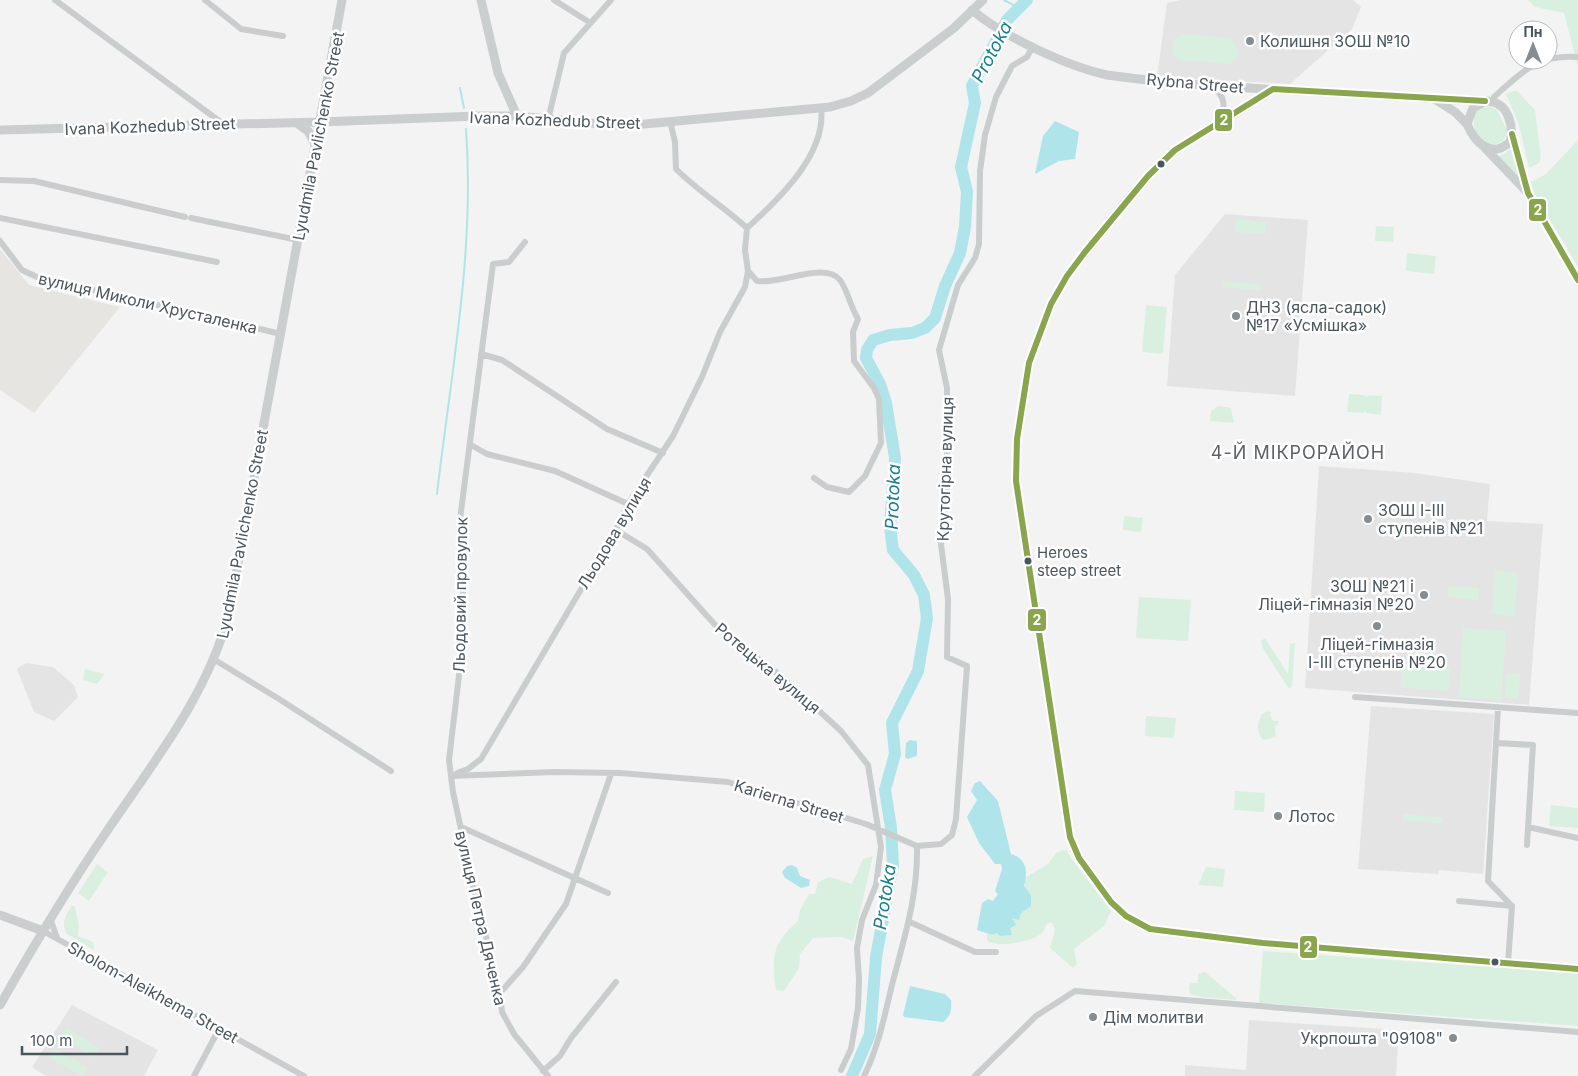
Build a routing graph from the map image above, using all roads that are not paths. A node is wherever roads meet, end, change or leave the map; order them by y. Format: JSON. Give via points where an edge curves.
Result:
{"nodes":[{"id":1,"x":55,"y":0,"type":"edge"},
{"id":2,"x":205,"y":0,"type":"edge"},
{"id":3,"x":481,"y":0,"type":"edge"},
{"id":4,"x":554,"y":0,"type":"edge"},
{"id":5,"x":611,"y":0,"type":"edge"},
{"id":6,"x":983,"y":0,"type":"edge"},
{"id":7,"x":342,"y":3,"type":"edge"},
{"id":8,"x":972,"y":10,"type":"junction"},
{"id":9,"x":589,"y":22,"type":"junction"},
{"id":10,"x":283,"y":36,"type":"dead end"},
{"id":11,"x":1033,"y":46,"type":"junction"},
{"id":12,"x":1578,"y":57,"type":"edge"},
{"id":13,"x":1210,"y":85,"type":"junction"},
{"id":14,"x":1273,"y":89,"type":"junction"},
{"id":15,"x":1433,"y":99,"type":"junction"},
{"id":16,"x":324,"y":101,"type":"junction"},
{"id":17,"x":1489,"y":102,"type":"junction"},
{"id":18,"x":821,"y":108,"type":"junction"},
{"id":19,"x":517,"y":116,"type":"junction"},
{"id":20,"x":548,"y":120,"type":"junction"},
{"id":21,"x":1222,"y":120,"type":"junction"},
{"id":22,"x":339,"y":121,"type":"junction"},
{"id":23,"x":670,"y":121,"type":"junction"},
{"id":24,"x":301,"y":122,"type":"junction"},
{"id":25,"x":320,"y":122,"type":"junction"},
{"id":26,"x":222,"y":123,"type":"junction"},
{"id":27,"x":1467,"y":124,"type":"junction"},
{"id":28,"x":0,"y":130,"type":"edge"},
{"id":29,"x":1512,"y":134,"type":"junction"},
{"id":30,"x":316,"y":141,"type":"junction"},
{"id":31,"x":1484,"y":147,"type":"junction"},
{"id":32,"x":0,"y":180,"type":"edge"},
{"id":33,"x":1528,"y":193,"type":"junction"},
{"id":34,"x":0,"y":218,"type":"edge"},
{"id":35,"x":747,"y":228,"type":"junction"},
{"id":36,"x":298,"y":240,"type":"junction"},
{"id":37,"x":0,"y":241,"type":"edge"},
{"id":38,"x":525,"y":242,"type":"dead end"},
{"id":39,"x":217,"y":262,"type":"dead end"},
{"id":40,"x":748,"y":271,"type":"junction"},
{"id":41,"x":1578,"y":280,"type":"edge"},
{"id":42,"x":281,"y":334,"type":"junction"},
{"id":43,"x":482,"y":354,"type":"junction"},
{"id":44,"x":471,"y":445,"type":"junction"},
{"id":45,"x":663,"y":453,"type":"junction"},
{"id":46,"x":814,"y":478,"type":"dead end"},
{"id":47,"x":628,"y":504,"type":"junction"},
{"id":48,"x":616,"y":530,"type":"junction"},
{"id":49,"x":214,"y":660,"type":"junction"},
{"id":50,"x":1355,"y":697,"type":"dead end"},
{"id":51,"x":1498,"y":708,"type":"junction"},
{"id":52,"x":1578,"y":713,"type":"edge"},
{"id":53,"x":1496,"y":743,"type":"junction"},
{"id":54,"x":391,"y":771,"type":"dead end"},
{"id":55,"x":611,"y":774,"type":"junction"},
{"id":56,"x":452,"y":776,"type":"junction"},
{"id":57,"x":1528,"y":826,"type":"junction"},
{"id":58,"x":461,"y":827,"type":"junction"},
{"id":59,"x":878,"y":831,"type":"junction"},
{"id":60,"x":1578,"y":838,"type":"edge"},
{"id":61,"x":1527,"y":845,"type":"dead end"},
{"id":62,"x":917,"y":846,"type":"junction"},
{"id":63,"x":575,"y":880,"type":"junction"},
{"id":64,"x":608,"y":893,"type":"dead end"},
{"id":65,"x":1459,"y":901,"type":"dead end"},
{"id":66,"x":1512,"y":906,"type":"junction"},
{"id":67,"x":0,"y":915,"type":"edge"},
{"id":68,"x":50,"y":918,"type":"junction"},
{"id":69,"x":910,"y":922,"type":"junction"},
{"id":70,"x":26,"y":925,"type":"junction"},
{"id":71,"x":43,"y":931,"type":"junction"},
{"id":72,"x":58,"y":939,"type":"junction"},
{"id":73,"x":35,"y":944,"type":"junction"},
{"id":74,"x":996,"y":952,"type":"dead end"},
{"id":75,"x":1508,"y":963,"type":"junction"},
{"id":76,"x":1578,"y":969,"type":"edge"},
{"id":77,"x":616,"y":982,"type":"dead end"},
{"id":78,"x":500,"y":993,"type":"junction"},
{"id":79,"x":0,"y":1005,"type":"edge"},
{"id":80,"x":220,"y":1029,"type":"junction"},
{"id":81,"x":1578,"y":1032,"type":"edge"},
{"id":82,"x":841,"y":1070,"type":"dead end"},
{"id":83,"x":546,"y":1073,"type":"edge"},
{"id":84,"x":194,"y":1076,"type":"edge"},
{"id":85,"x":304,"y":1076,"type":"edge"},
{"id":86,"x":864,"y":1076,"type":"edge"},
{"id":87,"x":975,"y":1076,"type":"edge"}],
"edges":[{"from":1,"to":26,"type":"street"},
{"from":2,"to":10,"type":"street","via":[[242,29]]},
{"from":3,"to":19,"type":"street","via":[[498,73]]},
{"from":4,"to":9,"type":"street"},
{"from":5,"to":9,"type":"street"},
{"from":6,"to":8,"type":"street","name":"Ivana Kozhedub Street"},
{"from":7,"to":16,"type":"street","name":"Lyudmila Pavlichenko Street"},
{"from":8,"to":11,"type":"street","name":"Rybna Street","via":[[991,26]]},
{"from":8,"to":18,"type":"street","name":"Ivana Kozhedub Street","via":[[954,28],[868,94],[851,102]]},
{"from":9,"to":20,"type":"street","via":[[564,53]]},
{"from":11,"to":13,"type":"street","name":"Rybna Street","via":[[1098,73]]},
{"from":11,"to":62,"type":"street","name":"Крутогірна вулиця","via":[[1027,57],[1012,66],[996,97],[984,135],[979,244],[975,258],[958,285],[939,350],[947,388],[947,495],[941,544],[948,599],[946,657],[967,666],[952,835],[940,844]]},
{"from":12,"to":17,"type":"street","via":[[1564,56],[1531,64]]},
{"from":13,"to":14,"type":"street","name":"Rybna Street"},
{"from":13,"to":21,"type":"street","via":[[1220,92],[1224,100]]},
{"from":14,"to":15,"type":"street","name":"Rybna Street"},
{"from":14,"to":21,"type":"street"},
{"from":15,"to":17,"type":"street","name":"Rybna Street"},
{"from":15,"to":27,"type":"street","name":"Rybna Street","via":[[1455,112]]},
{"from":16,"to":22,"type":"street","via":[[327,112]]},
{"from":16,"to":24,"type":"street","via":[[319,112]]},
{"from":16,"to":25,"type":"street","name":"Lyudmila Pavlichenko Street"},
{"from":17,"to":27,"type":"street","via":[[1473,108]]},
{"from":17,"to":29,"type":"street","via":[[1504,108]]},
{"from":18,"to":23,"type":"street","name":"Ivana Kozhedub Street"},
{"from":18,"to":35,"type":"street","via":[[822,118],[805,164],[784,194]]},
{"from":19,"to":20,"type":"street","name":"Ivana Kozhedub Street"},
{"from":19,"to":22,"type":"street","name":"Ivana Kozhedub Street"},
{"from":20,"to":23,"type":"street","name":"Ivana Kozhedub Street","via":[[622,126]]},
{"from":21,"to":75,"type":"street","via":[[1175,150],[1148,176],[1085,252],[1051,304],[1029,363],[1016,439],[1016,481],[1070,837],[1079,858],[1111,902],[1126,916],[1150,929]]},
{"from":22,"to":25,"type":"street","name":"Ivana Kozhedub Street"},
{"from":22,"to":30,"type":"street","via":[[323,129]]},
{"from":23,"to":35,"type":"street","via":[[676,142],[676,168]]},
{"from":24,"to":25,"type":"street","name":"Ivana Kozhedub Street"},
{"from":24,"to":26,"type":"street","name":"Ivana Kozhedub Street"},
{"from":24,"to":30,"type":"street"},
{"from":25,"to":30,"type":"street","name":"Lyudmila Pavlichenko Street"},
{"from":26,"to":28,"type":"street","name":"Ivana Kozhedub Street"},
{"from":27,"to":31,"type":"street","via":[[1476,142]]},
{"from":29,"to":31,"type":"street","via":[[1510,142],[1500,149]]},
{"from":29,"to":33,"type":"street"},
{"from":30,"to":36,"type":"street","name":"Lyudmila Pavlichenko Street"},
{"from":31,"to":33,"type":"street"},
{"from":32,"to":36,"type":"street","via":[[34,181],[188,218]]},
{"from":33,"to":41,"type":"street"},
{"from":34,"to":39,"type":"street"},
{"from":35,"to":40,"type":"street","name":"Льодова вулиця","via":[[745,250]]},
{"from":36,"to":42,"type":"street","name":"Lyudmila Pavlichenko Street"},
{"from":37,"to":42,"type":"street","name":"вулиця Миколи Хрусталенка","via":[[22,270],[37,278]]},
{"from":38,"to":43,"type":"street","name":"Льодовий провулок","via":[[509,262],[493,264]]},
{"from":40,"to":45,"type":"street","name":"Льодова вулиця","via":[[745,287]]},
{"from":40,"to":46,"type":"street","via":[[756,281],[768,283],[814,271],[829,274],[840,279],[858,319],[853,332],[854,361],[878,399],[881,443],[865,476],[848,492],[827,487]]},
{"from":42,"to":49,"type":"street","name":"Lyudmila Pavlichenko Street","via":[[229,613]]},
{"from":43,"to":44,"type":"street","name":"Льодовий провулок"},
{"from":43,"to":45,"type":"street","via":[[502,360],[607,429]]},
{"from":44,"to":47,"type":"street","via":[[488,454],[555,471]]},
{"from":44,"to":56,"type":"street","name":"Льодовий провулок","via":[[460,519],[463,594],[460,676],[449,760]]},
{"from":45,"to":47,"type":"street","name":"Льодова вулиця"},
{"from":47,"to":48,"type":"street","name":"Льодова вулиця"},
{"from":48,"to":56,"type":"street","name":"Льодова вулиця","via":[[481,759]]},
{"from":48,"to":59,"type":"street","name":"Ротецька вулиця","via":[[648,549],[717,627],[781,676],[841,731],[868,765]]},
{"from":49,"to":54,"type":"street"},
{"from":49,"to":68,"type":"street","name":"Lyudmila Pavlichenko Street","via":[[189,706]]},
{"from":50,"to":51,"type":"street"},
{"from":51,"to":52,"type":"street"},
{"from":51,"to":53,"type":"street"},
{"from":53,"to":57,"type":"street","via":[[1533,745]]},
{"from":53,"to":66,"type":"street","via":[[1488,881]]},
{"from":55,"to":56,"type":"street","name":"Karierna Street","via":[[554,772]]},
{"from":55,"to":59,"type":"street","name":"Karierna Street","via":[[728,782],[831,813]]},
{"from":55,"to":63,"type":"street"},
{"from":56,"to":58,"type":"street","name":"вулиця Петра Дяченка"},
{"from":57,"to":60,"type":"street"},
{"from":57,"to":61,"type":"street"},
{"from":58,"to":63,"type":"street"},
{"from":58,"to":78,"type":"street","name":"вулиця Петра Дяченка"},
{"from":59,"to":62,"type":"street","name":"Karierna Street"},
{"from":59,"to":82,"type":"street","via":[[882,847],[876,885],[862,920],[857,948],[859,979],[851,1049]]},
{"from":62,"to":69,"type":"street","via":[[918,864]]},
{"from":63,"to":64,"type":"street"},
{"from":63,"to":78,"type":"street","via":[[550,931]]},
{"from":65,"to":66,"type":"street"},
{"from":66,"to":75,"type":"street"},
{"from":67,"to":70,"type":"street","name":"Sholom-Aleikhema Street"},
{"from":68,"to":70,"type":"street","via":[[36,925]]},
{"from":68,"to":71,"type":"street","name":"Lyudmila Pavlichenko Street"},
{"from":68,"to":72,"type":"street"},
{"from":69,"to":74,"type":"street","via":[[969,950]]},
{"from":69,"to":86,"type":"street","via":[[876,1049]]},
{"from":70,"to":71,"type":"street","name":"Sholom-Aleikhema Street"},
{"from":70,"to":73,"type":"street","via":[[32,931]]},
{"from":71,"to":72,"type":"street","name":"Sholom-Aleikhema Street"},
{"from":71,"to":73,"type":"street","name":"Lyudmila Pavlichenko Street"},
{"from":72,"to":73,"type":"street","via":[[49,937]]},
{"from":72,"to":80,"type":"street","name":"Sholom-Aleikhema Street"},
{"from":73,"to":79,"type":"street","name":"Lyudmila Pavlichenko Street"},
{"from":75,"to":76,"type":"street"},
{"from":77,"to":83,"type":"street"},
{"from":78,"to":83,"type":"street","name":"вулиця Петра Дяченка","via":[[502,1012],[514,1034]]},
{"from":80,"to":84,"type":"street"},
{"from":80,"to":85,"type":"street","name":"Sholom-Aleikhema Street"},
{"from":81,"to":87,"type":"street","via":[[1075,991],[1036,1016]]}]}
